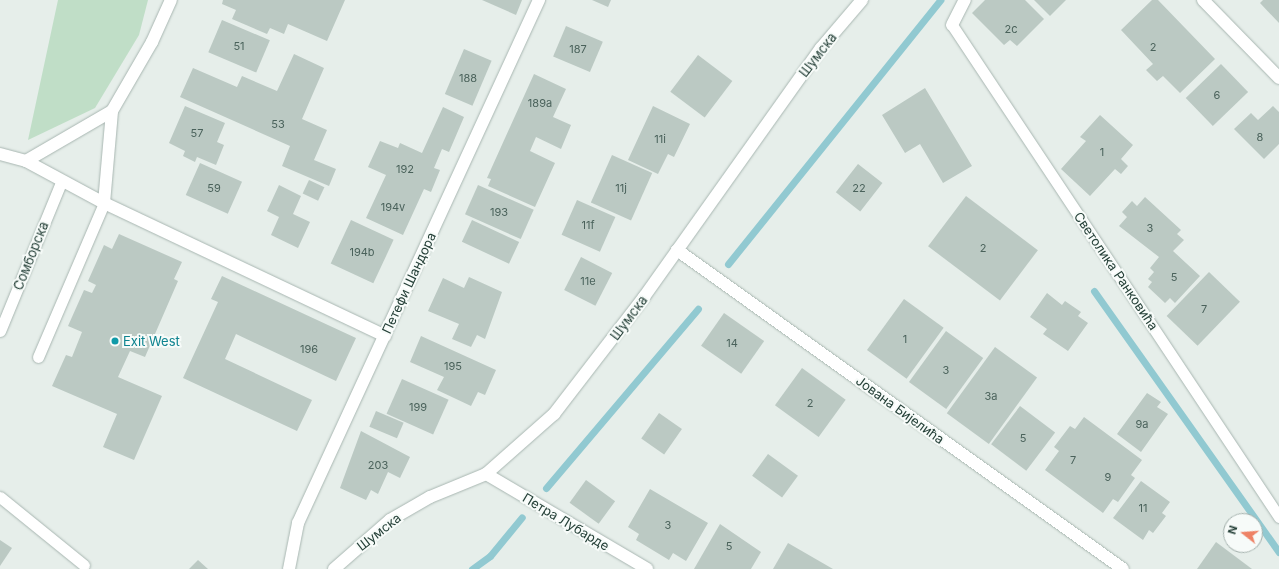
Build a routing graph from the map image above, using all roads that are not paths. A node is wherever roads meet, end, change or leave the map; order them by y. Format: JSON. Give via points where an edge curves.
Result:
{"nodes":[{"id":1,"x":171,"y":0,"type":"edge"},
{"id":2,"x":539,"y":0,"type":"edge"},
{"id":3,"x":862,"y":0,"type":"edge"},
{"id":4,"x":965,"y":0,"type":"edge"},
{"id":5,"x":1203,"y":0,"type":"edge"},
{"id":6,"x":952,"y":25,"type":"joint"},
{"id":7,"x":1279,"y":78,"type":"edge"},
{"id":8,"x":112,"y":111,"type":"junction"},
{"id":9,"x":0,"y":154,"type":"edge"},
{"id":10,"x":26,"y":161,"type":"junction"},
{"id":11,"x":61,"y":182,"type":"junction"},
{"id":12,"x":104,"y":203,"type":"junction"},
{"id":13,"x":677,"y":250,"type":"junction"},
{"id":14,"x":0,"y":331,"type":"edge"},
{"id":15,"x":385,"y":336,"type":"junction"},
{"id":16,"x":38,"y":357,"type":"dead end"},
{"id":17,"x":486,"y":474,"type":"junction"},
{"id":18,"x":0,"y":497,"type":"edge"},
{"id":19,"x":1279,"y":517,"type":"edge"},
{"id":20,"x":84,"y":565,"type":"dead end"},
{"id":21,"x":289,"y":569,"type":"edge"},
{"id":22,"x":334,"y":569,"type":"edge"},
{"id":23,"x":647,"y":569,"type":"edge"},
{"id":24,"x":1123,"y":569,"type":"edge"}],
"edges":[{"from":1,"to":8,"type":"street","via":[[152,42]]},
{"from":2,"to":15,"type":"street","name":"Петефи Шандора"},
{"from":3,"to":13,"type":"street","name":"Шумска","via":[[821,48]]},
{"from":4,"to":6,"type":"street"},
{"from":5,"to":7,"type":"street"},
{"from":6,"to":19,"type":"lane","name":"Светолика Ранковића"},
{"from":8,"to":10,"type":"street"},
{"from":8,"to":12,"type":"street"},
{"from":9,"to":10,"type":"street"},
{"from":10,"to":11,"type":"street"},
{"from":11,"to":12,"type":"street"},
{"from":11,"to":14,"type":"lane","name":"Сомборска"},
{"from":12,"to":15,"type":"street"},
{"from":12,"to":16,"type":"lane"},
{"from":13,"to":17,"type":"street","name":"Шумска","via":[[554,414]]},
{"from":13,"to":24,"type":"street","name":"Јована Бијелића"},
{"from":15,"to":21,"type":"street","name":"Петефи Шандора","via":[[298,523]]},
{"from":17,"to":22,"type":"street","name":"Шумска","via":[[430,497],[390,520]]},
{"from":17,"to":23,"type":"street","name":"Петра Лубарде"},
{"from":18,"to":20,"type":"lane"}]}
